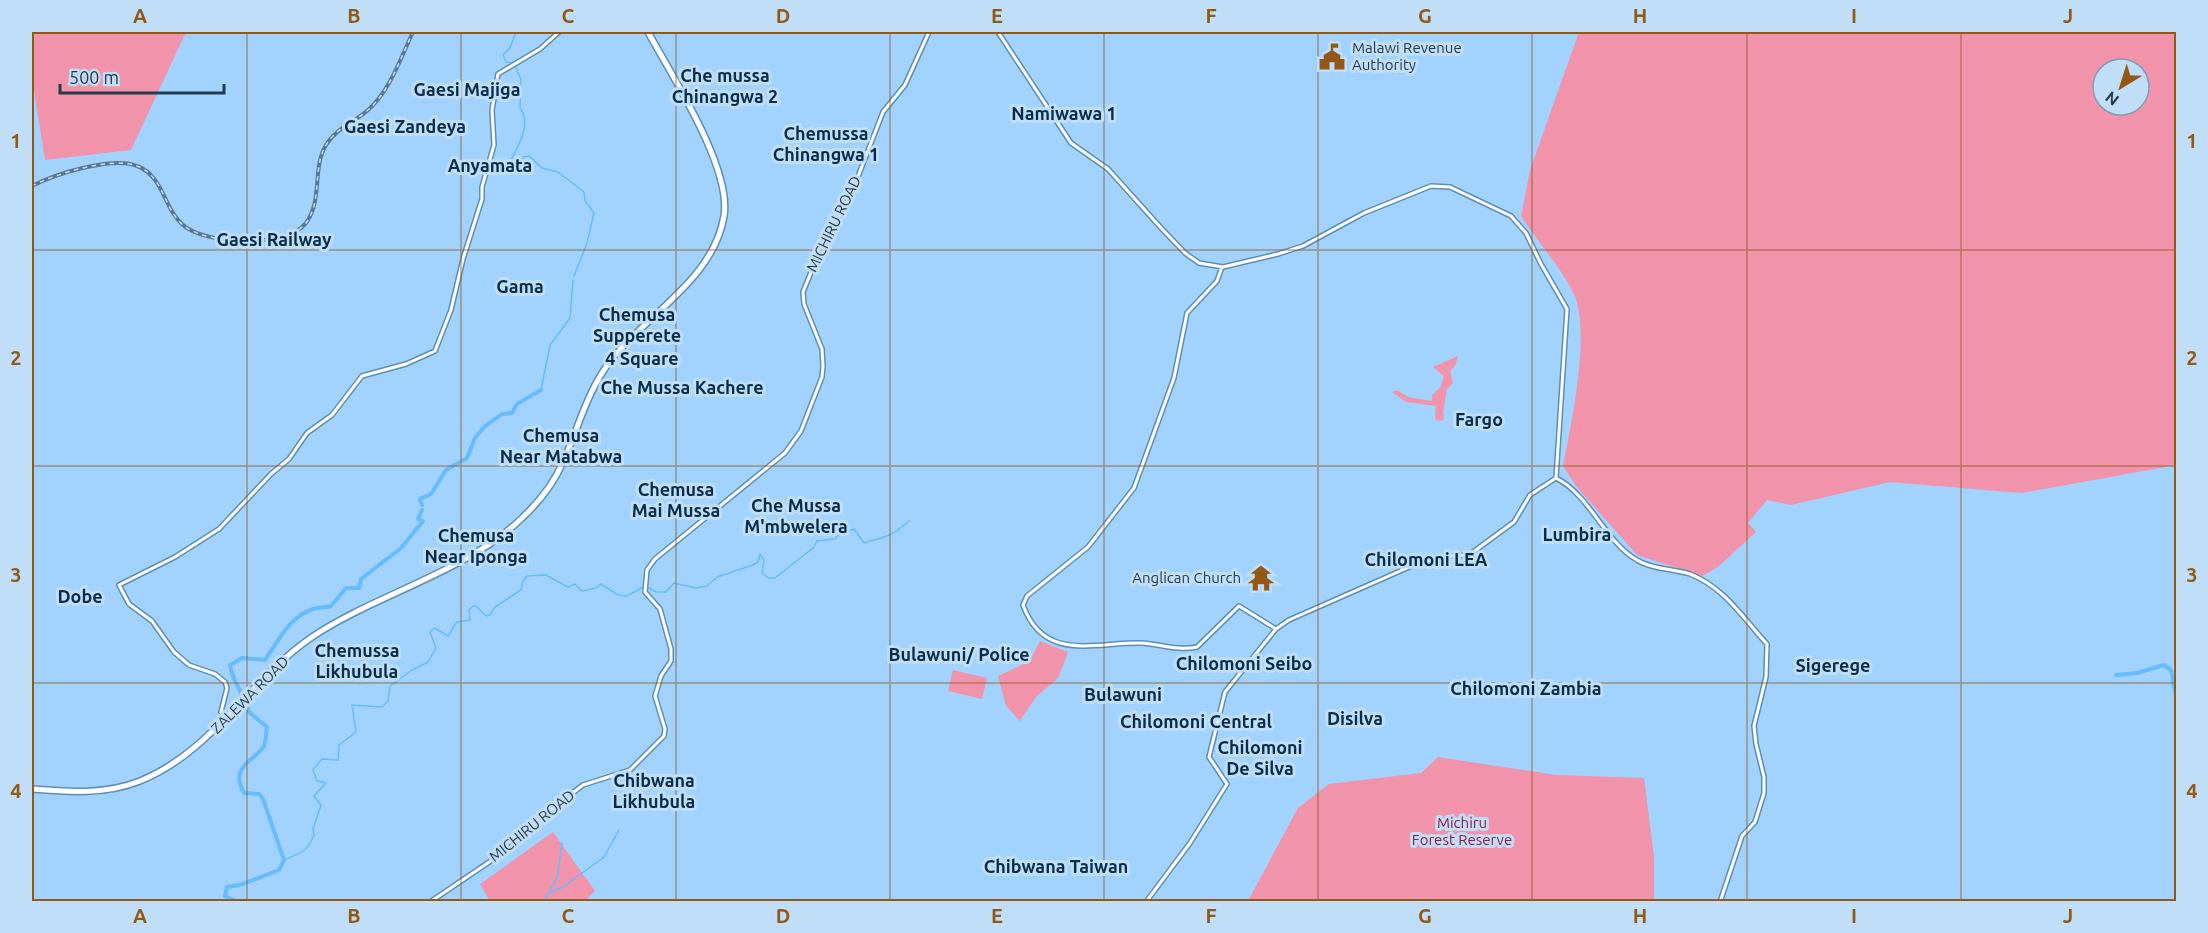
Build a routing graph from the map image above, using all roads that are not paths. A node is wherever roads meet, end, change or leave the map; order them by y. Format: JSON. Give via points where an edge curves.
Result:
{"nodes":[{"id":1,"x":559,"y":32,"type":"edge"},
{"id":2,"x":648,"y":32,"type":"edge"},
{"id":3,"x":929,"y":32,"type":"edge"},
{"id":4,"x":998,"y":32,"type":"edge"},
{"id":5,"x":1222,"y":267,"type":"junction"},
{"id":6,"x":1556,"y":478,"type":"junction"},
{"id":7,"x":1276,"y":629,"type":"junction"},
{"id":8,"x":226,"y":719,"type":"junction"},
{"id":9,"x":32,"y":789,"type":"edge"},
{"id":10,"x":430,"y":902,"type":"edge"},
{"id":11,"x":1146,"y":902,"type":"edge"},
{"id":12,"x":1720,"y":902,"type":"edge"}],
"edges":[{"from":1,"to":8,"type":"street","via":[[544,46],[498,74],[492,110],[494,145],[482,199],[452,310],[435,351],[362,376],[332,416],[307,433],[289,459],[219,529],[119,585],[129,604],[152,621],[174,652],[189,665],[225,682],[221,711]]},
{"from":2,"to":8,"type":"highway","name":"ZALEWA ROAD","via":[[722,177],[725,212],[712,253],[602,372],[586,401],[563,463],[522,518],[481,549],[310,638]]},
{"from":3,"to":10,"type":"street","name":"MICHIRU ROAD","via":[[906,85],[883,112],[852,192],[802,291],[822,349],[823,366],[801,431],[785,453],[680,536],[647,570],[645,592],[661,612],[671,649],[655,696],[664,736],[630,770],[583,784],[510,848]]},
{"from":4,"to":5,"type":"street","via":[[1075,147],[1108,169],[1190,258]]},
{"from":5,"to":6,"type":"street","via":[[1303,246],[1364,213],[1431,186],[1450,187],[1504,210],[1526,233],[1567,309]]},
{"from":5,"to":7,"type":"street","via":[[1217,281],[1187,313],[1174,378],[1131,493],[1088,547],[1027,596],[1023,606],[1045,636],[1071,646],[1135,643],[1197,647],[1239,606]]},
{"from":6,"to":7,"type":"street","via":[[1530,495],[1514,522],[1469,555],[1428,558]]},
{"from":6,"to":12,"type":"street","via":[[1581,499],[1636,560],[1712,584],[1767,644],[1766,677],[1754,726],[1764,797],[1754,825],[1742,836]]},
{"from":7,"to":11,"type":"street","via":[[1223,696],[1209,757],[1227,784]]},
{"from":8,"to":9,"type":"highway","name":"ZALEWA ROAD","via":[[193,749],[140,781],[81,793]]}]}
